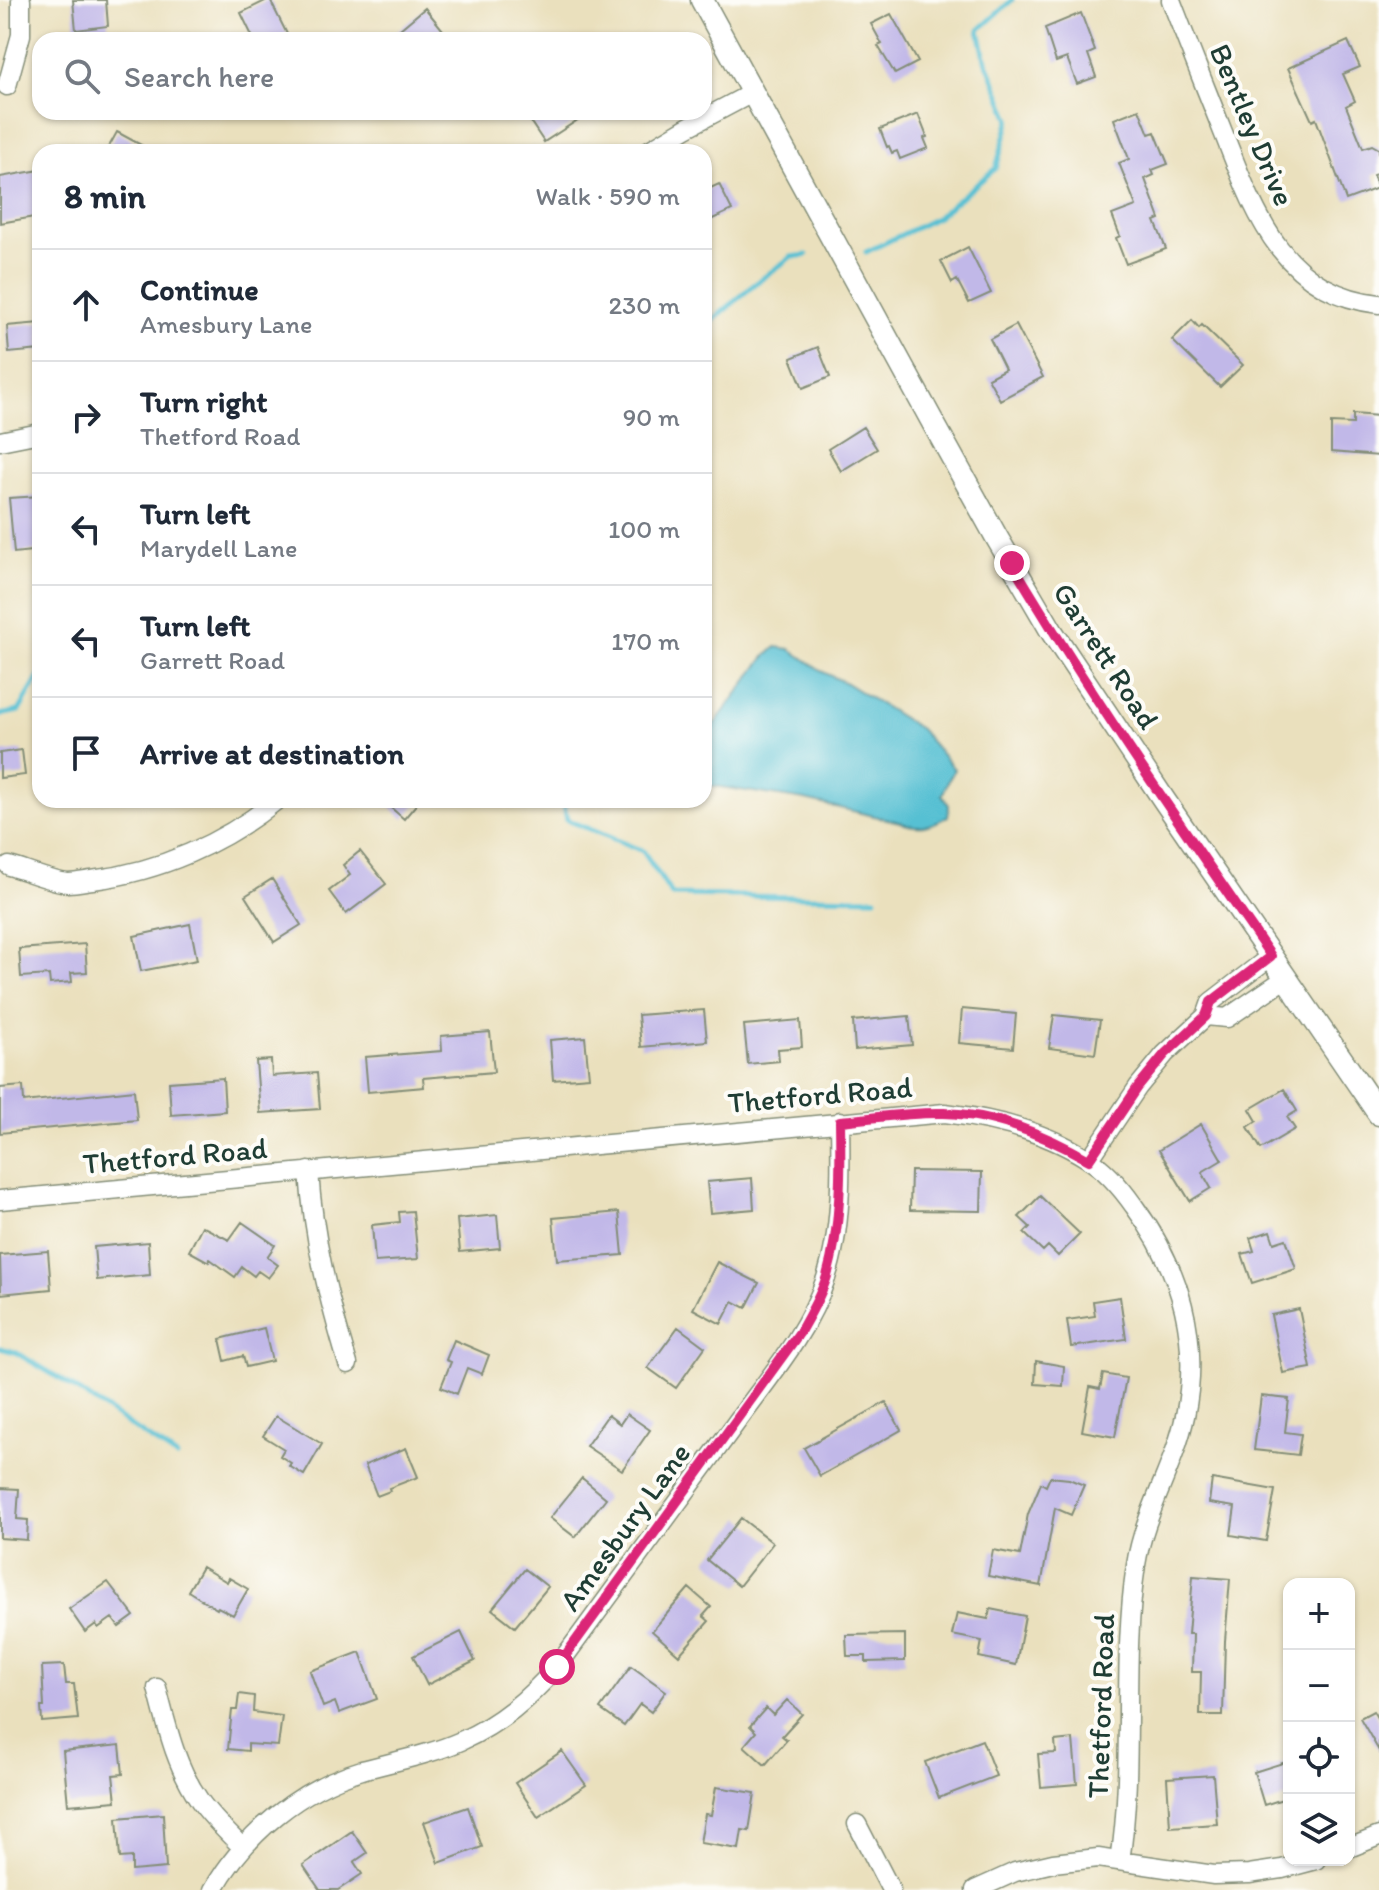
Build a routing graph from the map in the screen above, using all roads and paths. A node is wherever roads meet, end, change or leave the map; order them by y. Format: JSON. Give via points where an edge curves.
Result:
{"nodes":[{"id":1,"x":21,"y":0,"type":"edge"},
{"id":2,"x":702,"y":0,"type":"edge"},
{"id":3,"x":1171,"y":0,"type":"edge"},
{"id":4,"x":7,"y":86,"type":"dead end"},
{"id":5,"x":752,"y":93,"type":"junction"},
{"id":6,"x":712,"y":114,"type":"edge"},
{"id":7,"x":701,"y":120,"type":"edge"},
{"id":8,"x":659,"y":144,"type":"edge"},
{"id":9,"x":1379,"y":304,"type":"edge"},
{"id":10,"x":32,"y":435,"type":"edge"},
{"id":11,"x":0,"y":441,"type":"edge"},
{"id":12,"x":266,"y":808,"type":"edge"},
{"id":13,"x":9,"y":866,"type":"dead end"},
{"id":14,"x":1271,"y":956,"type":"junction"},
{"id":15,"x":1286,"y":978,"type":"junction"},
{"id":16,"x":1206,"y":1016,"type":"junction"},
{"id":17,"x":1379,"y":1114,"type":"edge"},
{"id":18,"x":840,"y":1121,"type":"junction"},
{"id":19,"x":1089,"y":1160,"type":"junction"},
{"id":20,"x":309,"y":1171,"type":"junction"},
{"id":21,"x":0,"y":1200,"type":"edge"},
{"id":22,"x":348,"y":1364,"type":"dead end"},
{"id":23,"x":157,"y":1688,"type":"dead end"},
{"id":24,"x":857,"y":1824,"type":"dead end"},
{"id":25,"x":1379,"y":1836,"type":"edge"},
{"id":26,"x":1355,"y":1846,"type":"edge"},
{"id":27,"x":243,"y":1848,"type":"junction"},
{"id":28,"x":1120,"y":1861,"type":"junction"},
{"id":29,"x":1293,"y":1866,"type":"edge"},
{"id":30,"x":213,"y":1890,"type":"edge"},
{"id":31,"x":891,"y":1890,"type":"edge"},
{"id":32,"x":975,"y":1890,"type":"edge"}],
"edges":[{"from":1,"to":4,"type":"street","via":[[21,35]]},
{"from":2,"to":5,"type":"street","name":"Garrett Road"},
{"from":3,"to":9,"type":"street","name":"Bentley Drive","via":[[1267,232],[1317,284],[1340,296]]},
{"from":5,"to":6,"type":"street"},
{"from":5,"to":14,"type":"street","name":"Garrett Road","via":[[1052,632]]},
{"from":7,"to":8,"type":"street"},
{"from":10,"to":11,"type":"street"},
{"from":12,"to":13,"type":"street","via":[[187,854],[110,878],[67,883]]},
{"from":14,"to":15,"type":"street","name":"Garrett Road"},
{"from":14,"to":16,"type":"street","via":[[1211,1002]]},
{"from":15,"to":16,"type":"street","via":[[1227,1018]]},
{"from":15,"to":17,"type":"street","name":"Garrett Road"},
{"from":16,"to":19,"type":"street","via":[[1138,1087]]},
{"from":18,"to":19,"type":"street","name":"Thetford Road","via":[[945,1113],[980,1117],[1033,1132]]},
{"from":18,"to":20,"type":"street","name":"Thetford Road"},
{"from":18,"to":27,"type":"street","name":"Amesbury Lane","via":[[836,1228],[816,1303],[557,1667],[516,1709],[491,1725],[430,1753],[359,1771],[304,1796],[272,1817]]},
{"from":19,"to":28,"type":"street","name":"Thetford Road","via":[[1127,1196],[1158,1240],[1183,1302],[1190,1350],[1182,1426],[1144,1527],[1136,1566]]},
{"from":20,"to":21,"type":"street","name":"Thetford Road"},
{"from":20,"to":22,"type":"street","via":[[318,1249]]},
{"from":23,"to":27,"type":"street","via":[[185,1776],[200,1802]]},
{"from":24,"to":31,"type":"street"},
{"from":25,"to":26,"type":"street"},
{"from":27,"to":30,"type":"street","name":"Amesbury Lane"},
{"from":28,"to":29,"type":"street","via":[[1214,1875]]},
{"from":28,"to":32,"type":"street","via":[[1053,1863]]}]}
